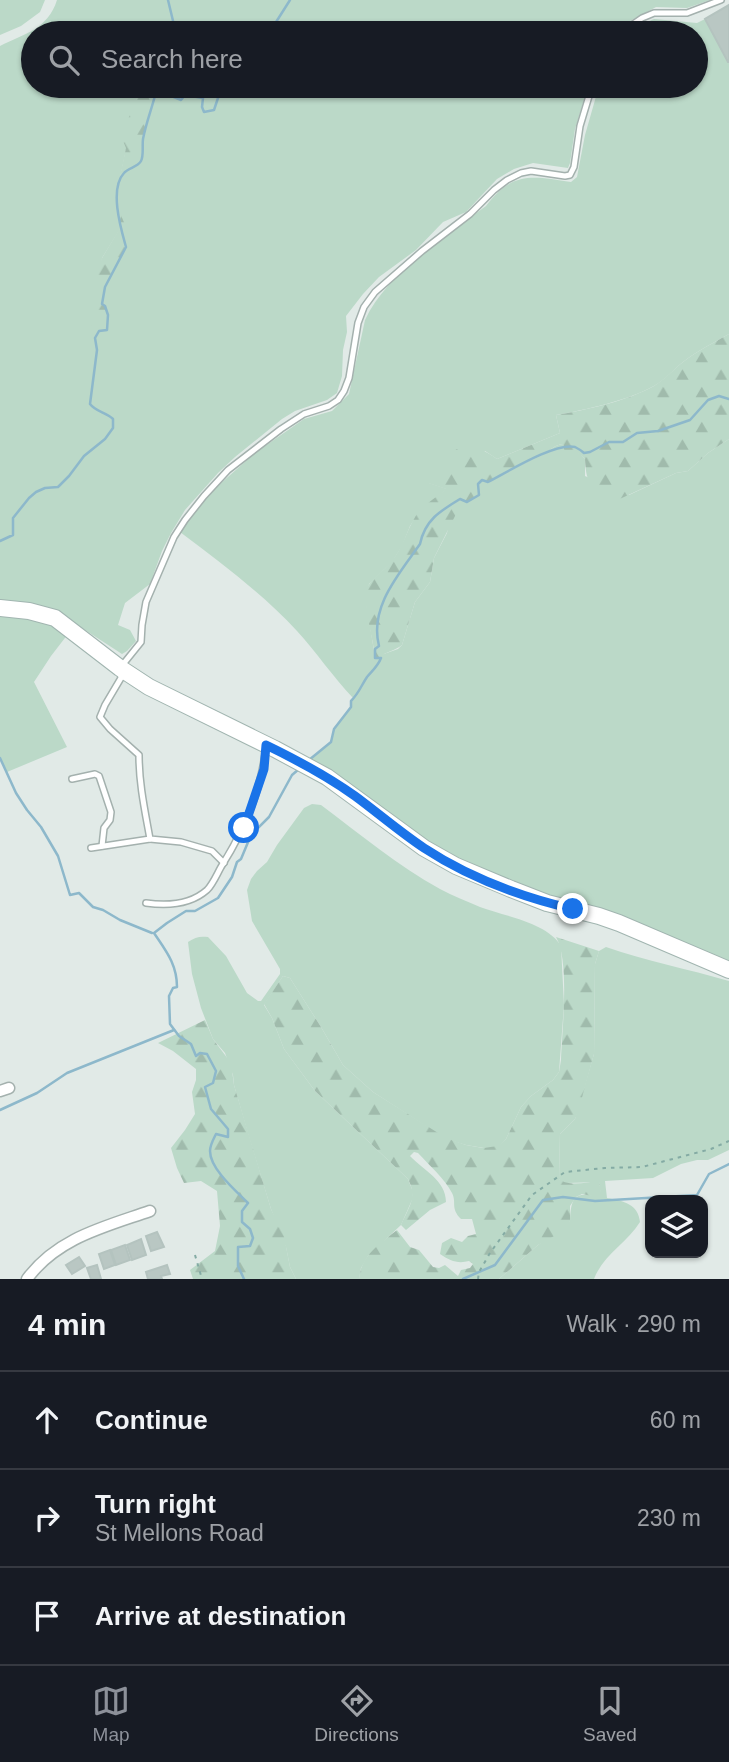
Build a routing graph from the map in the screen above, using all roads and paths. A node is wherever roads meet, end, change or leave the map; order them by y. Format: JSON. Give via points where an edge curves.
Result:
{"nodes":[{"id":1,"x":721,"y":0,"type":"edge"},
{"id":2,"x":638,"y":21,"type":"edge"},
{"id":3,"x":588,"y":98,"type":"edge"},
{"id":4,"x":0,"y":608,"type":"edge"},
{"id":5,"x":120,"y":668,"type":"junction"},
{"id":6,"x":266,"y":745,"type":"junction"},
{"id":7,"x":72,"y":779,"type":"dead end"},
{"id":8,"x":150,"y":838,"type":"junction"},
{"id":9,"x":102,"y":846,"type":"junction"},
{"id":10,"x":91,"y":848,"type":"dead end"},
{"id":11,"x":224,"y":863,"type":"junction"},
{"id":12,"x":146,"y":903,"type":"dead end"},
{"id":13,"x":729,"y":970,"type":"edge"},
{"id":14,"x":729,"y":1141,"type":"edge"},
{"id":15,"x":150,"y":1211,"type":"dead end"},
{"id":16,"x":195,"y":1255,"type":"dead end"},
{"id":17,"x":27,"y":1279,"type":"edge"},
{"id":18,"x":202,"y":1279,"type":"edge"},
{"id":19,"x":478,"y":1279,"type":"edge"}],
"edges":[{"from":1,"to":2,"type":"lane","via":[[687,13],[654,13]]},
{"from":3,"to":5,"type":"lane","via":[[570,175],[531,172],[507,180],[375,292],[364,307],[349,378],[338,400],[281,429],[228,470],[204,496],[174,537],[146,602],[141,642]]},
{"from":4,"to":5,"type":"main road","via":[[55,618]]},
{"from":5,"to":6,"type":"main road"},
{"from":5,"to":8,"type":"lane","via":[[121,678],[100,717],[139,755]]},
{"from":6,"to":11,"type":"lane","via":[[264,769],[244,828]]},
{"from":6,"to":13,"type":"main road","via":[[327,777],[456,866],[547,903],[620,923]]},
{"from":7,"to":9,"type":"lane","via":[[99,776],[111,812]]},
{"from":8,"to":9,"type":"lane"},
{"from":8,"to":11,"type":"lane","via":[[212,851]]},
{"from":9,"to":10,"type":"lane"},
{"from":11,"to":12,"type":"lane","via":[[208,889],[195,898],[164,906]]},
{"from":14,"to":19,"type":"path","via":[[642,1167],[565,1172],[532,1195],[490,1253]]},
{"from":15,"to":17,"type":"street","via":[[75,1238]]},
{"from":16,"to":18,"type":"path"}]}
